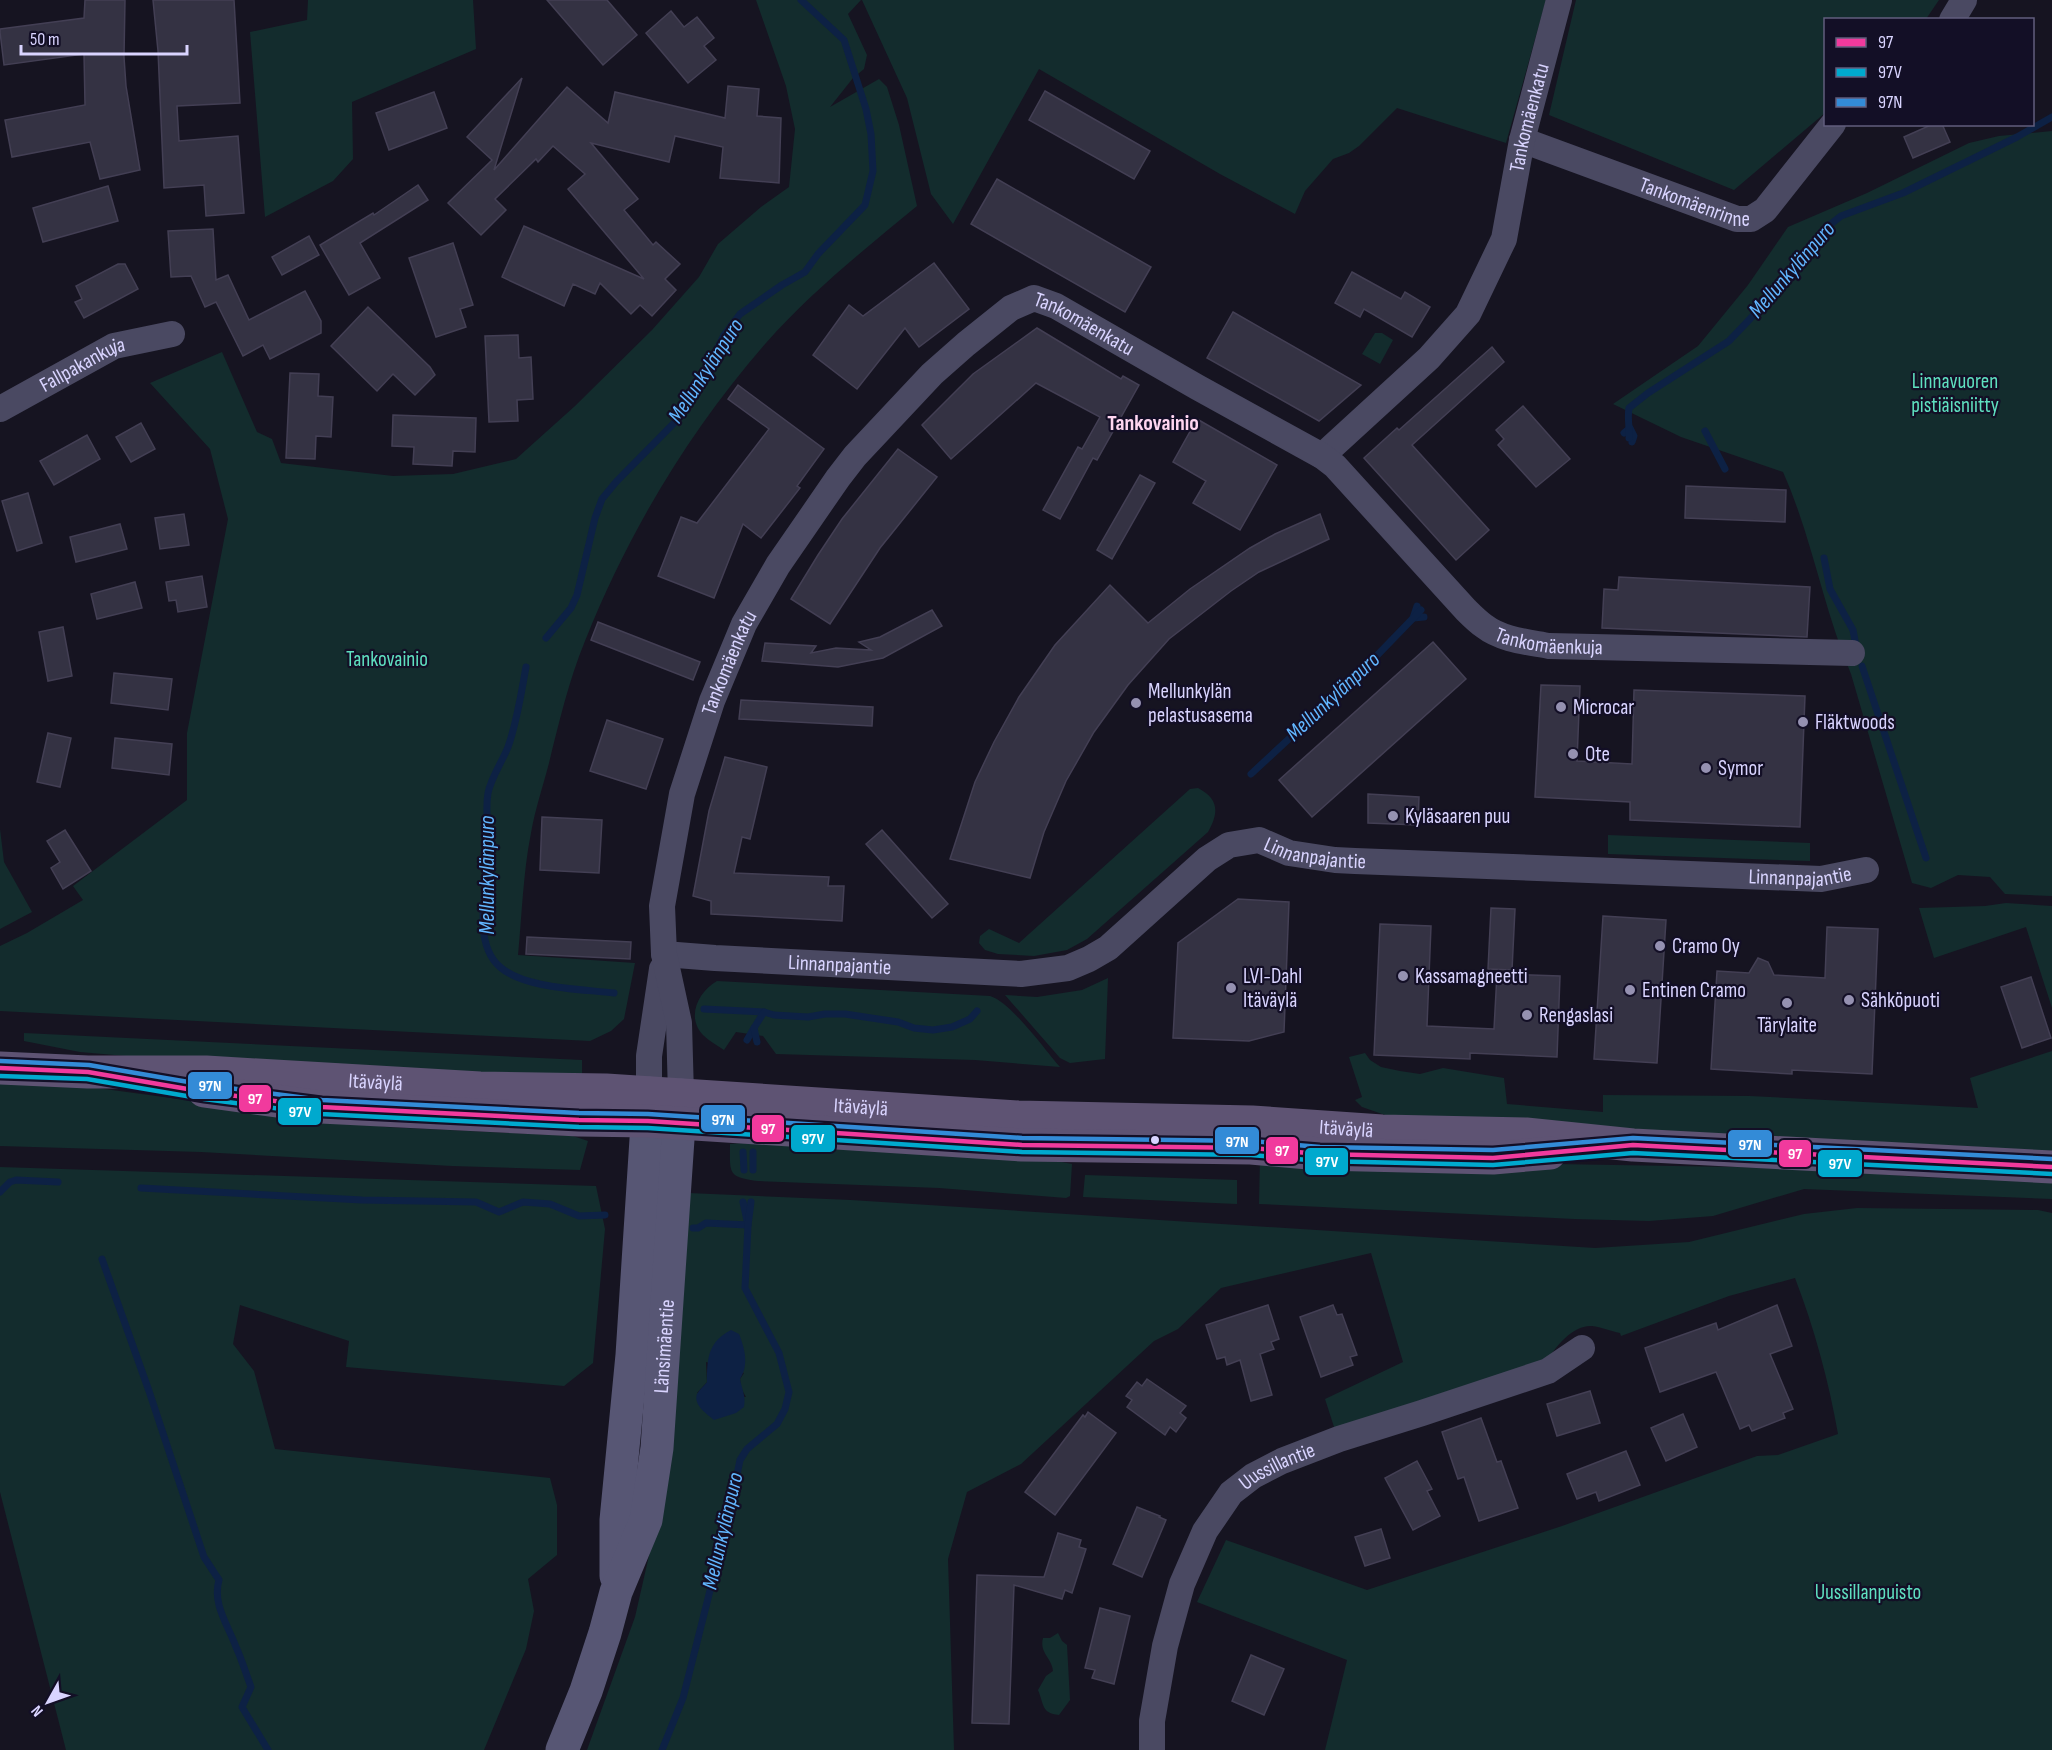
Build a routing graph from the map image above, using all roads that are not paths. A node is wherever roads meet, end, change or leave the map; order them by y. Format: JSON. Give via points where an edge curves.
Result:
{"nodes":[{"id":1,"x":1559,"y":0,"type":"edge"},
{"id":2,"x":1964,"y":0,"type":"edge"},
{"id":3,"x":1953,"y":18,"type":"edge"},
{"id":4,"x":1831,"y":126,"type":"edge"},
{"id":5,"x":1522,"y":140,"type":"junction"},
{"id":6,"x":172,"y":334,"type":"dead end"},
{"id":7,"x":0,"y":409,"type":"edge"},
{"id":8,"x":1322,"y":456,"type":"junction"},
{"id":9,"x":1852,"y":653,"type":"dead end"},
{"id":10,"x":1866,"y":870,"type":"dead end"},
{"id":11,"x":664,"y":954,"type":"junction"},
{"id":12,"x":0,"y":1068,"type":"edge"},
{"id":13,"x":664,"y":1108,"type":"junction"},
{"id":14,"x":2052,"y":1167,"type":"edge"},
{"id":15,"x":1582,"y":1348,"type":"dead end"},
{"id":16,"x":562,"y":1750,"type":"edge"},
{"id":17,"x":1152,"y":1750,"type":"edge"}],
"edges":[{"from":1,"to":5,"type":"street","name":"Tankomäenkatu"},
{"from":2,"to":3,"type":"street"},
{"from":4,"to":5,"type":"street","name":"Tankomäenrinne","via":[[1765,210],[1751,219],[1737,219]]},
{"from":5,"to":8,"type":"street","name":"Tankomäenkatu","via":[[1504,239],[1468,314],[1429,358]]},
{"from":6,"to":7,"type":"street","name":"Fallpakankuja","via":[[114,346]]},
{"from":8,"to":9,"type":"street","name":"Tankomäenkuja","via":[[1466,610],[1485,627],[1510,638],[1549,646]]},
{"from":8,"to":11,"type":"street","name":"Tankomäenkatu","via":[[1056,306],[1034,298],[1011,308],[932,374],[855,456],[778,565],[744,624],[712,701],[682,794],[662,906]]},
{"from":10,"to":11,"type":"street","name":"Linnanpajantie","via":[[1821,879],[1335,860],[1289,853],[1259,840],[1229,845],[1207,859],[1108,948],[1068,968],[1021,974]]},
{"from":11,"to":13,"type":"street","name":"Tankomäenkatu","via":[[679,1023]]},
{"from":12,"to":13,"type":"main road","name":"Itäväylä","via":[[206,1072],[480,1088],[606,1090]]},
{"from":13,"to":14,"type":"main road","name":"Itäväylä","via":[[1022,1145],[1493,1158],[1633,1144]]},
{"from":13,"to":16,"type":"main road","name":"Länsimäentie","via":[[632,1355],[616,1520],[616,1592],[586,1691]]},
{"from":15,"to":17,"type":"street","name":"Uussillantie","via":[[1548,1371],[1282,1461],[1231,1493],[1205,1531],[1182,1584],[1165,1646],[1152,1721]]}]}
